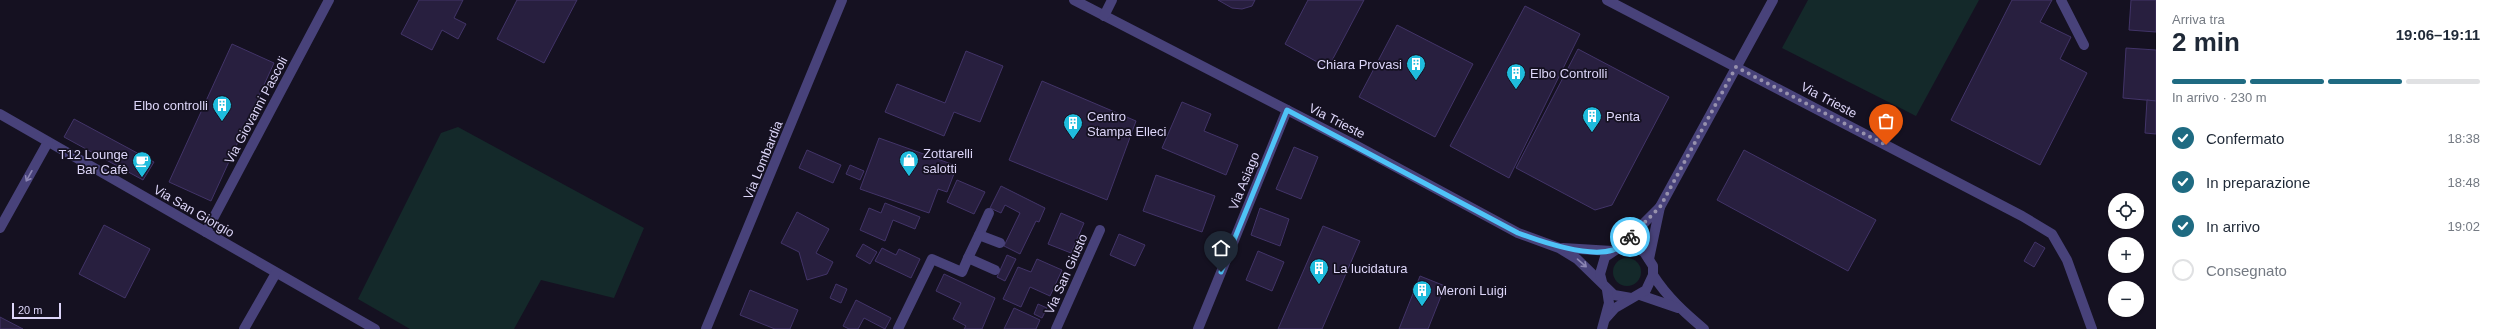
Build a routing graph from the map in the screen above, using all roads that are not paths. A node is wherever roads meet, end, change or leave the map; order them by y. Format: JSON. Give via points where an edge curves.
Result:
{"nodes":[{"id":1,"x":330,"y":0,"type":"edge"},
{"id":2,"x":842,"y":0,"type":"edge"},
{"id":3,"x":1074,"y":0,"type":"edge"},
{"id":4,"x":1112,"y":0,"type":"edge"},
{"id":5,"x":1607,"y":0,"type":"edge"},
{"id":6,"x":1772,"y":0,"type":"edge"},
{"id":7,"x":2061,"y":0,"type":"edge"},
{"id":8,"x":1104,"y":16,"type":"junction"},
{"id":9,"x":2084,"y":45,"type":"dead end"},
{"id":10,"x":1736,"y":67,"type":"junction"},
{"id":11,"x":1287,"y":110,"type":"junction"},
{"id":12,"x":0,"y":114,"type":"edge"},
{"id":13,"x":48,"y":142,"type":"junction"},
{"id":14,"x":1660,"y":207,"type":"junction"},
{"id":15,"x":989,"y":213,"type":"dead end"},
{"id":16,"x":0,"y":228,"type":"edge"},
{"id":17,"x":1100,"y":230,"type":"dead end"},
{"id":18,"x":206,"y":232,"type":"junction"},
{"id":19,"x":979,"y":235,"type":"junction"},
{"id":20,"x":1000,"y":243,"type":"dead end"},
{"id":21,"x":1559,"y":248,"type":"junction"},
{"id":22,"x":1616,"y":249,"type":"junction"},
{"id":23,"x":968,"y":258,"type":"junction"},
{"id":24,"x":1649,"y":259,"type":"junction"},
{"id":25,"x":995,"y":270,"type":"dead end"},
{"id":26,"x":276,"y":273,"type":"junction"},
{"id":27,"x":1653,"y":275,"type":"junction"},
{"id":28,"x":1605,"y":286,"type":"junction"},
{"id":29,"x":1636,"y":297,"type":"junction"},
{"id":30,"x":1680,"y":308,"type":"junction"},
{"id":31,"x":1606,"y":318,"type":"junction"},
{"id":32,"x":244,"y":329,"type":"edge"},
{"id":33,"x":375,"y":329,"type":"edge"},
{"id":34,"x":706,"y":329,"type":"edge"},
{"id":35,"x":898,"y":329,"type":"edge"},
{"id":36,"x":1056,"y":329,"type":"edge"},
{"id":37,"x":1198,"y":329,"type":"edge"},
{"id":38,"x":1602,"y":329,"type":"edge"},
{"id":39,"x":1704,"y":329,"type":"edge"},
{"id":40,"x":2092,"y":329,"type":"edge"}],
"edges":[{"from":1,"to":18,"type":"street","name":"Via Giovanni Pascoli"},
{"from":2,"to":34,"type":"street","name":"Via Lombardia"},
{"from":3,"to":8,"type":"street","name":"Via Trieste"},
{"from":4,"to":8,"type":"street"},
{"from":5,"to":10,"type":"street","name":"Via Trieste"},
{"from":6,"to":10,"type":"street"},
{"from":7,"to":9,"type":"street"},
{"from":8,"to":11,"type":"street","name":"Via Trieste"},
{"from":10,"to":14,"type":"street"},
{"from":10,"to":40,"type":"street","name":"Via Trieste","via":[[2052,234],[2067,260]]},
{"from":11,"to":21,"type":"street","name":"Via Trieste","via":[[1518,233]]},
{"from":11,"to":37,"type":"street","name":"Via Asiago"},
{"from":12,"to":13,"type":"street","name":"Via San Giorgio"},
{"from":13,"to":16,"type":"street","one_way":true},
{"from":13,"to":18,"type":"street","name":"Via San Giorgio"},
{"from":14,"to":22,"type":"street"},
{"from":14,"to":24,"type":"street"},
{"from":15,"to":19,"type":"street"},
{"from":17,"to":36,"type":"street","name":"Via San Giusto"},
{"from":18,"to":26,"type":"street","name":"Via San Giorgio"},
{"from":19,"to":20,"type":"street"},
{"from":19,"to":23,"type":"street"},
{"from":21,"to":22,"type":"street"},
{"from":21,"to":28,"type":"street","one_way":true,"via":[[1577,259]]},
{"from":22,"to":24,"type":"street","via":[[1636,248]]},
{"from":22,"to":28,"type":"street","via":[[1602,265]]},
{"from":23,"to":25,"type":"street"},
{"from":23,"to":35,"type":"street","via":[[962,272],[932,259]]},
{"from":24,"to":27,"type":"street"},
{"from":26,"to":32,"type":"street"},
{"from":26,"to":33,"type":"street","name":"Via San Giorgio"},
{"from":27,"to":29,"type":"street","via":[[1646,290]]},
{"from":27,"to":30,"type":"street"},
{"from":28,"to":29,"type":"street","via":[[1622,298]]},
{"from":28,"to":31,"type":"street","via":[[1608,303]]},
{"from":29,"to":30,"type":"street"},
{"from":29,"to":31,"type":"street","via":[[1615,308]]},
{"from":30,"to":39,"type":"street"},
{"from":31,"to":38,"type":"street"}]}
